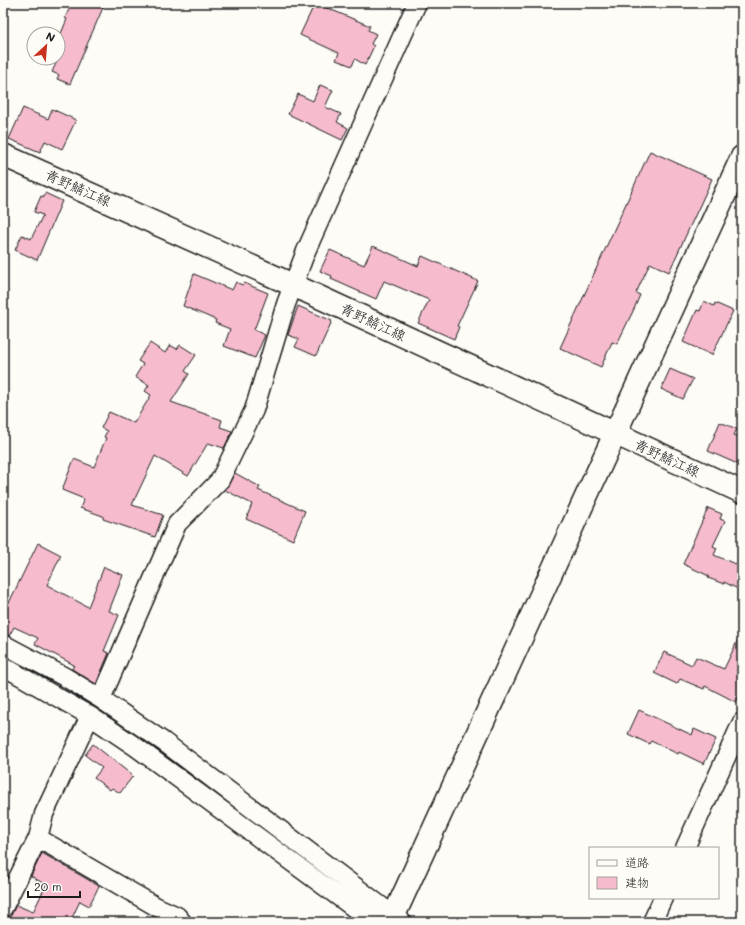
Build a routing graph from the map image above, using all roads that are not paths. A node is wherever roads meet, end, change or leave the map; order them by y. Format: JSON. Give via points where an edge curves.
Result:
{"nodes":[{"id":1,"x":417,"y":3,"type":"edge"},
{"id":2,"x":3,"y":154,"type":"edge"},
{"id":3,"x":742,"y":157,"type":"edge"},
{"id":4,"x":293,"y":285,"type":"junction"},
{"id":5,"x":615,"y":434,"type":"junction"},
{"id":6,"x":742,"y":492,"type":"edge"},
{"id":7,"x":3,"y":644,"type":"edge"},
{"id":8,"x":3,"y":666,"type":"edge"},
{"id":9,"x":101,"y":699,"type":"junction"},
{"id":10,"x":90,"y":716,"type":"junction"},
{"id":11,"x":742,"y":722,"type":"edge"},
{"id":12,"x":38,"y":838,"type":"junction"},
{"id":13,"x":685,"y":847,"type":"edge"},
{"id":14,"x":662,"y":899,"type":"edge"},
{"id":15,"x":3,"y":908,"type":"edge"},
{"id":16,"x":396,"y":920,"type":"edge"},
{"id":17,"x":182,"y":922,"type":"edge"},
{"id":18,"x":373,"y":922,"type":"edge"},
{"id":19,"x":652,"y":922,"type":"edge"}],
"edges":[{"from":1,"to":4,"type":"street"},
{"from":2,"to":4,"type":"street","name":"青野鯖江線"},
{"from":3,"to":5,"type":"street"},
{"from":4,"to":5,"type":"street","name":"青野鯖江線"},
{"from":4,"to":9,"type":"street","via":[[254,410],[220,480],[177,524]]},
{"from":5,"to":6,"type":"street","name":"青野鯖江線"},
{"from":5,"to":16,"type":"street"},
{"from":7,"to":9,"type":"street"},
{"from":8,"to":10,"type":"street"},
{"from":9,"to":16,"type":"street","via":[[164,742]]},
{"from":10,"to":12,"type":"street","via":[[44,814]]},
{"from":10,"to":18,"type":"street","via":[[136,747]]},
{"from":11,"to":13,"type":"street"},
{"from":12,"to":15,"type":"street"},
{"from":12,"to":17,"type":"street","via":[[177,916]]},
{"from":14,"to":19,"type":"street"}]}
